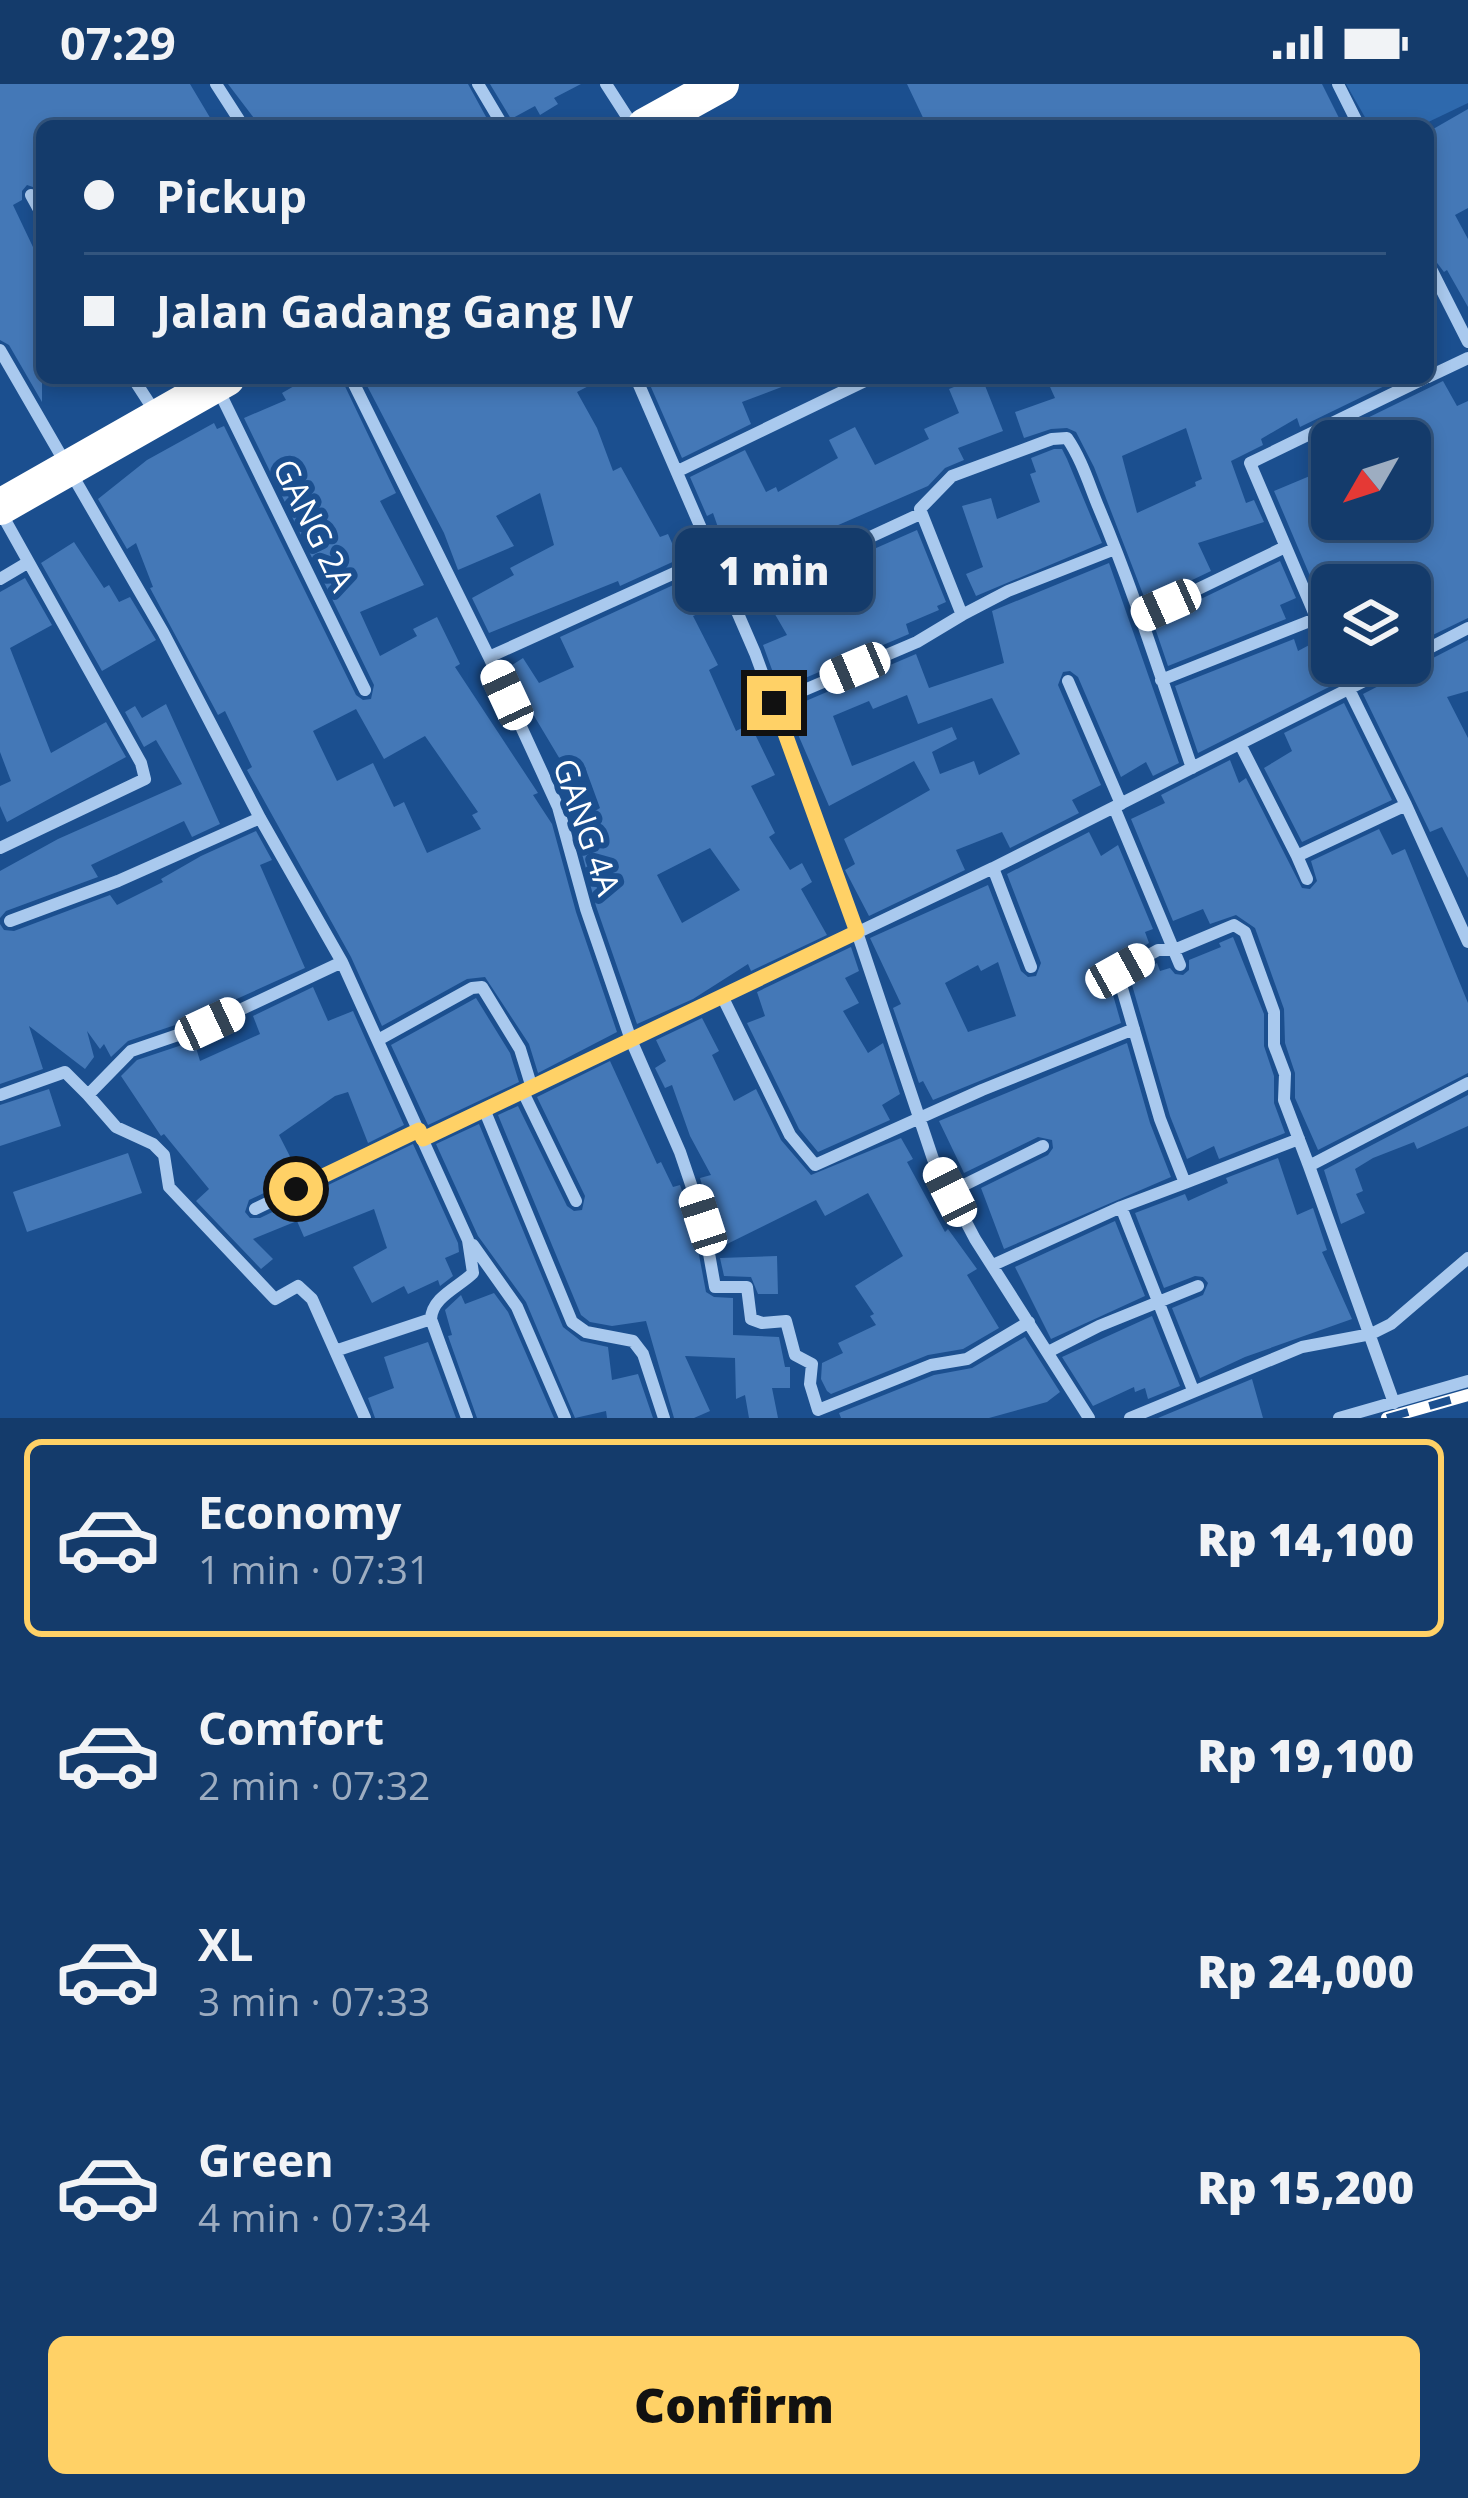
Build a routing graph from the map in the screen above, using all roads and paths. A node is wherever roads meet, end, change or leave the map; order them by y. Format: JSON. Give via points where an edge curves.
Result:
{"nodes":[{"id":1,"x":216,"y":84,"type":"edge"},
{"id":2,"x":478,"y":84,"type":"edge"},
{"id":3,"x":606,"y":84,"type":"edge"},
{"id":4,"x":721,"y":84,"type":"edge"},
{"id":5,"x":1338,"y":84,"type":"edge"},
{"id":6,"x":239,"y":120,"type":"edge"},
{"id":7,"x":499,"y":120,"type":"edge"},
{"id":8,"x":629,"y":120,"type":"edge"},
{"id":9,"x":656,"y":120,"type":"edge"},
{"id":10,"x":1357,"y":120,"type":"edge"},
{"id":11,"x":31,"y":194,"type":"dead end"},
{"id":12,"x":36,"y":204,"type":"edge"},
{"id":13,"x":1434,"y":274,"type":"edge"},
{"id":14,"x":1468,"y":342,"type":"edge"},
{"id":15,"x":0,"y":350,"type":"edge"},
{"id":16,"x":1468,"y":358,"type":"edge"},
{"id":17,"x":1434,"y":373,"type":"edge"},
{"id":18,"x":137,"y":384,"type":"edge"},
{"id":19,"x":216,"y":384,"type":"edge"},
{"id":20,"x":222,"y":384,"type":"edge"},
{"id":21,"x":354,"y":384,"type":"edge"},
{"id":22,"x":639,"y":384,"type":"edge"},
{"id":23,"x":859,"y":384,"type":"edge"},
{"id":24,"x":1412,"y":384,"type":"edge"},
{"id":25,"x":158,"y":416,"type":"junction"},
{"id":26,"x":69,"y":469,"type":"junction"},
{"id":27,"x":678,"y":471,"type":"junction"},
{"id":28,"x":0,"y":508,"type":"edge"},
{"id":29,"x":920,"y":514,"type":"junction"},
{"id":30,"x":1283,"y":548,"type":"junction"},
{"id":31,"x":1115,"y":549,"type":"junction"},
{"id":32,"x":712,"y":556,"type":"junction"},
{"id":33,"x":27,"y":563,"type":"junction"},
{"id":34,"x":0,"y":579,"type":"edge"},
{"id":35,"x":732,"y":601,"type":"junction"},
{"id":36,"x":1311,"y":611,"type":"edge"},
{"id":37,"x":962,"y":614,"type":"junction"},
{"id":38,"x":1140,"y":617,"type":"junction"},
{"id":39,"x":1311,"y":622,"type":"edge"},
{"id":40,"x":1468,"y":628,"type":"edge"},
{"id":41,"x":1431,"y":647,"type":"edge"},
{"id":42,"x":489,"y":657,"type":"junction"},
{"id":43,"x":1161,"y":680,"type":"junction"},
{"id":44,"x":1068,"y":681,"type":"dead end"},
{"id":45,"x":1346,"y":684,"type":"edge"},
{"id":46,"x":1359,"y":684,"type":"edge"},
{"id":47,"x":1349,"y":689,"type":"junction"},
{"id":48,"x":365,"y":690,"type":"dead end"},
{"id":49,"x":774,"y":703,"type":"junction"},
{"id":50,"x":1240,"y":744,"type":"junction"},
{"id":51,"x":1192,"y":768,"type":"junction"},
{"id":52,"x":1406,"y":805,"type":"junction"},
{"id":53,"x":1117,"y":806,"type":"junction"},
{"id":54,"x":260,"y":818,"type":"junction"},
{"id":55,"x":0,"y":848,"type":"edge"},
{"id":56,"x":1297,"y":856,"type":"junction"},
{"id":57,"x":993,"y":868,"type":"junction"},
{"id":58,"x":1307,"y":879,"type":"dead end"},
{"id":59,"x":10,"y":920,"type":"dead end"},
{"id":60,"x":1465,"y":926,"type":"edge"},
{"id":61,"x":857,"y":932,"type":"junction"},
{"id":62,"x":1468,"y":942,"type":"edge"},
{"id":63,"x":1174,"y":950,"type":"junction"},
{"id":64,"x":342,"y":962,"type":"junction"},
{"id":65,"x":1180,"y":965,"type":"dead end"},
{"id":66,"x":1031,"y":967,"type":"dead end"},
{"id":67,"x":723,"y":998,"type":"junction"},
{"id":68,"x":1134,"y":1029,"type":"junction"},
{"id":69,"x":378,"y":1040,"type":"junction"},
{"id":70,"x":632,"y":1040,"type":"junction"},
{"id":71,"x":1468,"y":1083,"type":"edge"},
{"id":72,"x":527,"y":1090,"type":"junction"},
{"id":73,"x":0,"y":1095,"type":"edge"},
{"id":74,"x":88,"y":1095,"type":"junction"},
{"id":75,"x":484,"y":1109,"type":"junction"},
{"id":76,"x":920,"y":1118,"type":"junction"},
{"id":77,"x":421,"y":1134,"type":"junction"},
{"id":78,"x":1299,"y":1139,"type":"junction"},
{"id":79,"x":1043,"y":1146,"type":"dead end"},
{"id":80,"x":1310,"y":1166,"type":"junction"},
{"id":81,"x":1185,"y":1184,"type":"junction"},
{"id":82,"x":950,"y":1192,"type":"junction"},
{"id":83,"x":576,"y":1201,"type":"dead end"},
{"id":84,"x":1121,"y":1207,"type":"junction"},
{"id":85,"x":255,"y":1209,"type":"dead end"},
{"id":86,"x":468,"y":1240,"type":"junction"},
{"id":87,"x":1468,"y":1258,"type":"edge"},
{"id":88,"x":993,"y":1265,"type":"junction"},
{"id":89,"x":1198,"y":1286,"type":"dead end"},
{"id":90,"x":1156,"y":1301,"type":"junction"},
{"id":91,"x":431,"y":1319,"type":"junction"},
{"id":92,"x":1029,"y":1322,"type":"junction"},
{"id":93,"x":1371,"y":1334,"type":"junction"},
{"id":94,"x":338,"y":1350,"type":"junction"},
{"id":95,"x":1048,"y":1352,"type":"junction"},
{"id":96,"x":1468,"y":1381,"type":"edge"},
{"id":97,"x":1193,"y":1390,"type":"junction"},
{"id":98,"x":1394,"y":1403,"type":"junction"},
{"id":99,"x":819,"y":1414,"type":"edge"},
{"id":100,"x":365,"y":1418,"type":"edge"},
{"id":101,"x":467,"y":1418,"type":"edge"},
{"id":102,"x":565,"y":1418,"type":"edge"},
{"id":103,"x":664,"y":1418,"type":"edge"},
{"id":104,"x":1089,"y":1418,"type":"edge"},
{"id":105,"x":1130,"y":1418,"type":"edge"},
{"id":106,"x":1339,"y":1418,"type":"edge"}],
"edges":[{"from":1,"to":6,"type":"street"},
{"from":2,"to":7,"type":"street"},
{"from":3,"to":8,"type":"street"},
{"from":4,"to":9,"type":"highway"},
{"from":5,"to":10,"type":"street"},
{"from":11,"to":12,"type":"street"},
{"from":13,"to":14,"type":"street"},
{"from":15,"to":26,"type":"street"},
{"from":16,"to":17,"type":"street"},
{"from":18,"to":25,"type":"street"},
{"from":19,"to":25,"type":"highway"},
{"from":20,"to":48,"type":"street","name":"GANG 2A"},
{"from":21,"to":42,"type":"street","name":"GANG 4A"},
{"from":22,"to":27,"type":"street"},
{"from":23,"to":27,"type":"street"},
{"from":24,"to":30,"type":"street","via":[[1251,462]]},
{"from":25,"to":26,"type":"highway"},
{"from":26,"to":28,"type":"highway"},
{"from":26,"to":54,"type":"street"},
{"from":27,"to":32,"type":"street"},
{"from":28,"to":33,"type":"street"},
{"from":29,"to":31,"type":"street","via":[[952,476],[1065,436]]},
{"from":29,"to":35,"type":"street"},
{"from":29,"to":37,"type":"street"},
{"from":30,"to":36,"type":"street"},
{"from":30,"to":38,"type":"street"},
{"from":31,"to":37,"type":"street"},
{"from":31,"to":38,"type":"street"},
{"from":32,"to":35,"type":"street"},
{"from":32,"to":42,"type":"street"},
{"from":33,"to":34,"type":"street"},
{"from":33,"to":55,"type":"street","via":[[145,779]]},
{"from":35,"to":49,"type":"street"},
{"from":37,"to":49,"type":"street"},
{"from":38,"to":43,"type":"street"},
{"from":39,"to":43,"type":"street"},
{"from":40,"to":41,"type":"street"},
{"from":42,"to":70,"type":"street","name":"GANG 4A","via":[[558,807]]},
{"from":43,"to":51,"type":"street"},
{"from":44,"to":53,"type":"street"},
{"from":45,"to":47,"type":"street"},
{"from":46,"to":47,"type":"street"},
{"from":47,"to":50,"type":"street"},
{"from":47,"to":52,"type":"street"},
{"from":49,"to":61,"type":"street"},
{"from":50,"to":51,"type":"street"},
{"from":50,"to":56,"type":"street"},
{"from":51,"to":53,"type":"street"},
{"from":52,"to":56,"type":"street"},
{"from":52,"to":60,"type":"street"},
{"from":53,"to":57,"type":"street"},
{"from":53,"to":63,"type":"street"},
{"from":54,"to":59,"type":"street"},
{"from":54,"to":64,"type":"street"},
{"from":56,"to":58,"type":"street"},
{"from":57,"to":61,"type":"street"},
{"from":57,"to":66,"type":"street"},
{"from":60,"to":62,"type":"street"},
{"from":61,"to":67,"type":"street"},
{"from":61,"to":76,"type":"street"},
{"from":63,"to":65,"type":"street"},
{"from":63,"to":68,"type":"street","via":[[1158,950],[1118,974]]},
{"from":63,"to":78,"type":"street","via":[[1234,925],[1245,932],[1274,1012],[1284,1100]]},
{"from":64,"to":69,"type":"street"},
{"from":64,"to":74,"type":"street","via":[[131,1051]]},
{"from":67,"to":70,"type":"street"},
{"from":67,"to":76,"type":"street","via":[[790,1135],[815,1165]]},
{"from":68,"to":76,"type":"street"},
{"from":68,"to":81,"type":"street"},
{"from":69,"to":72,"type":"street","via":[[482,987],[520,1049]]},
{"from":69,"to":77,"type":"street"},
{"from":70,"to":72,"type":"street"},
{"from":70,"to":99,"type":"street","name":"GANG 4A","via":[[703,1220],[713,1284],[747,1287],[752,1319],[786,1322],[795,1355],[812,1364]]},
{"from":71,"to":80,"type":"street"},
{"from":72,"to":75,"type":"street"},
{"from":72,"to":83,"type":"street"},
{"from":73,"to":74,"type":"street","via":[[65,1072]]},
{"from":74,"to":94,"type":"street","via":[[116,1127],[164,1155],[169,1186],[274,1299],[298,1286],[312,1299]]},
{"from":75,"to":77,"type":"street"},
{"from":75,"to":103,"type":"street","via":[[572,1322],[633,1341]]},
{"from":76,"to":82,"type":"street"},
{"from":77,"to":85,"type":"street"},
{"from":77,"to":86,"type":"street"},
{"from":78,"to":80,"type":"street"},
{"from":78,"to":81,"type":"street"},
{"from":79,"to":82,"type":"street"},
{"from":80,"to":93,"type":"street"},
{"from":81,"to":84,"type":"street"},
{"from":82,"to":88,"type":"street"},
{"from":84,"to":88,"type":"street"},
{"from":84,"to":90,"type":"street"},
{"from":86,"to":91,"type":"street","via":[[473,1273],[438,1300]]},
{"from":86,"to":102,"type":"street","via":[[518,1307]]},
{"from":87,"to":93,"type":"street"},
{"from":88,"to":92,"type":"street"},
{"from":89,"to":90,"type":"street"},
{"from":90,"to":95,"type":"street"},
{"from":90,"to":97,"type":"street"},
{"from":91,"to":94,"type":"street"},
{"from":91,"to":101,"type":"street"},
{"from":92,"to":95,"type":"street"},
{"from":92,"to":99,"type":"street","via":[[967,1359],[931,1365]]},
{"from":93,"to":97,"type":"street","via":[[1302,1348]]},
{"from":93,"to":98,"type":"street"},
{"from":94,"to":100,"type":"street"},
{"from":95,"to":104,"type":"street"},
{"from":96,"to":98,"type":"street"},
{"from":97,"to":105,"type":"street"},
{"from":98,"to":106,"type":"street"}]}
